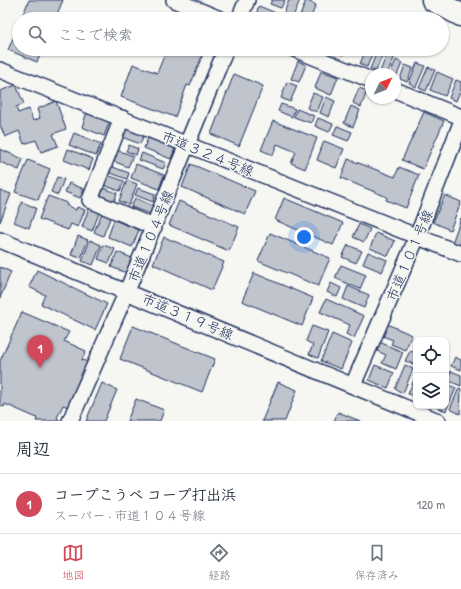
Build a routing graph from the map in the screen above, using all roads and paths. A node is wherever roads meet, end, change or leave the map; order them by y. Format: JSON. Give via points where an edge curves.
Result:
{"nodes":[{"id":1,"x":174,"y":0,"type":"edge"},
{"id":2,"x":247,"y":0,"type":"edge"},
{"id":3,"x":433,"y":0,"type":"edge"},
{"id":4,"x":447,"y":0,"type":"edge"},
{"id":5,"x":461,"y":8,"type":"edge"},
{"id":6,"x":203,"y":12,"type":"edge"},
{"id":7,"x":242,"y":12,"type":"edge"},
{"id":8,"x":461,"y":15,"type":"edge"},
{"id":9,"x":223,"y":56,"type":"edge"},
{"id":10,"x":311,"y":56,"type":"edge"},
{"id":11,"x":0,"y":70,"type":"edge"},
{"id":12,"x":365,"y":78,"type":"edge"},
{"id":13,"x":401,"y":92,"type":"edge"},
{"id":14,"x":461,"y":117,"type":"edge"},
{"id":15,"x":122,"y":118,"type":"junction"},
{"id":16,"x":461,"y":123,"type":"edge"},
{"id":17,"x":187,"y":145,"type":"junction"},
{"id":18,"x":154,"y":227,"type":"junction"},
{"id":19,"x":417,"y":237,"type":"junction"},
{"id":20,"x":0,"y":240,"type":"edge"},
{"id":21,"x":461,"y":254,"type":"edge"},
{"id":22,"x":127,"y":291,"type":"junction"},
{"id":23,"x":353,"y":385,"type":"junction"},
{"id":24,"x":70,"y":421,"type":"edge"},
{"id":25,"x":438,"y":421,"type":"edge"}],
"edges":[{"from":1,"to":6,"type":"street"},
{"from":2,"to":7,"type":"street"},
{"from":3,"to":8,"type":"highway"},
{"from":4,"to":5,"type":"highway"},
{"from":9,"to":17,"type":"street","name":"市道１０４号線"},
{"from":10,"to":12,"type":"street"},
{"from":11,"to":15,"type":"street","name":"市道３２４号線"},
{"from":13,"to":14,"type":"street"},
{"from":15,"to":17,"type":"street","name":"市道３２４号線"},
{"from":15,"to":18,"type":"street","via":[[90,200]]},
{"from":16,"to":19,"type":"street","name":"市道１０１号線"},
{"from":17,"to":18,"type":"street","name":"市道１０４号線"},
{"from":17,"to":19,"type":"street","name":"市道３２４号線"},
{"from":18,"to":22,"type":"street","name":"市道１０４号線"},
{"from":19,"to":21,"type":"street","name":"市道３２４号線"},
{"from":19,"to":23,"type":"street","name":"市道１０１号線"},
{"from":20,"to":22,"type":"street","name":"市道３１９号線"},
{"from":22,"to":23,"type":"street","name":"市道３１９号線"},
{"from":22,"to":24,"type":"street","name":"市道１０４号線"},
{"from":23,"to":25,"type":"street","name":"市道３１９号線"}]}
